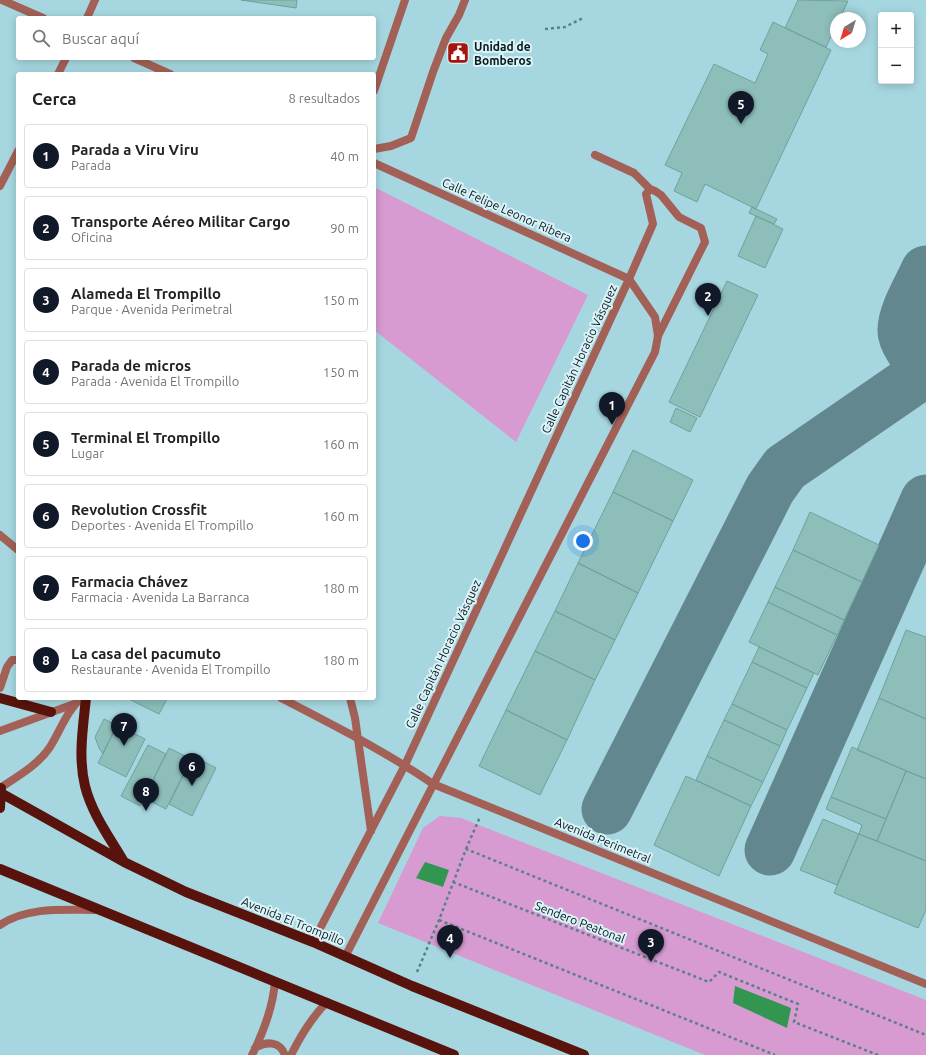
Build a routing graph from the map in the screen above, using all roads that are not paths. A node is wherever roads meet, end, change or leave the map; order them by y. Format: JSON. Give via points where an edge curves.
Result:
{"nodes":[{"id":1,"x":2,"y":0,"type":"edge"},
{"id":2,"x":95,"y":0,"type":"edge"},
{"id":3,"x":405,"y":0,"type":"edge"},
{"id":4,"x":465,"y":0,"type":"edge"},
{"id":5,"x":38,"y":16,"type":"edge"},
{"id":6,"x":88,"y":16,"type":"edge"},
{"id":7,"x":65,"y":60,"type":"edge"},
{"id":8,"x":138,"y":60,"type":"edge"},
{"id":9,"x":59,"y":72,"type":"edge"},
{"id":10,"x":166,"y":72,"type":"edge"},
{"id":11,"x":376,"y":85,"type":"edge"},
{"id":12,"x":376,"y":149,"type":"edge"},
{"id":13,"x":16,"y":155,"type":"edge"},
{"id":14,"x":595,"y":155,"type":"dead end"},
{"id":15,"x":376,"y":164,"type":"edge"},
{"id":16,"x":0,"y":186,"type":"edge"},
{"id":17,"x":650,"y":189,"type":"junction"},
{"id":18,"x":629,"y":278,"type":"junction"},
{"id":19,"x":658,"y":336,"type":"junction"},
{"id":20,"x":0,"y":535,"type":"edge"},
{"id":21,"x":16,"y":548,"type":"edge"},
{"id":22,"x":16,"y":660,"type":"edge"},
{"id":23,"x":0,"y":688,"type":"edge"},
{"id":24,"x":0,"y":698,"type":"edge"},
{"id":25,"x":79,"y":700,"type":"edge"},
{"id":26,"x":86,"y":700,"type":"edge"},
{"id":27,"x":285,"y":700,"type":"edge"},
{"id":28,"x":350,"y":700,"type":"edge"},
{"id":29,"x":74,"y":704,"type":"junction"},
{"id":30,"x":51,"y":712,"type":"junction"},
{"id":31,"x":0,"y":731,"type":"edge"},
{"id":32,"x":357,"y":738,"type":"junction"},
{"id":33,"x":405,"y":765,"type":"junction"},
{"id":34,"x":433,"y":784,"type":"junction"},
{"id":35,"x":1,"y":789,"type":"edge"},
{"id":36,"x":0,"y":808,"type":"edge"},
{"id":37,"x":371,"y":831,"type":"junction"},
{"id":38,"x":124,"y":862,"type":"junction"},
{"id":39,"x":0,"y":869,"type":"edge"},
{"id":40,"x":101,"y":910,"type":"junction"},
{"id":41,"x":0,"y":925,"type":"edge"},
{"id":42,"x":313,"y":942,"type":"junction"},
{"id":43,"x":345,"y":957,"type":"junction"},
{"id":44,"x":275,"y":981,"type":"junction"},
{"id":45,"x":926,"y":984,"type":"edge"},
{"id":46,"x":327,"y":1002,"type":"junction"},
{"id":47,"x":253,"y":1052,"type":"edge"},
{"id":48,"x":285,"y":1055,"type":"edge"},
{"id":49,"x":291,"y":1055,"type":"edge"},
{"id":50,"x":454,"y":1055,"type":"edge"},
{"id":51,"x":584,"y":1055,"type":"edge"}],
"edges":[{"from":1,"to":5,"type":"street"},
{"from":2,"to":6,"type":"street"},
{"from":3,"to":11,"type":"street"},
{"from":4,"to":12,"type":"street","via":[[446,38],[411,138]]},
{"from":7,"to":9,"type":"street"},
{"from":8,"to":10,"type":"street"},
{"from":13,"to":16,"type":"street"},
{"from":14,"to":17,"type":"street","via":[[634,173]]},
{"from":15,"to":18,"type":"street","name":"Calle Felipe Leonor Ribera"},
{"from":17,"to":18,"type":"street","via":[[646,199],[653,224]]},
{"from":17,"to":19,"type":"street","via":[[661,196],[679,217],[702,228],[705,242]]},
{"from":18,"to":19,"type":"street","name":"Calle Capitán Horacio Vásquez","via":[[655,317]]},
{"from":18,"to":33,"type":"street","name":"Calle Capitán Horacio Vásquez"},
{"from":19,"to":34,"type":"street","name":"Calle Capitán Horacio Vásquez","via":[[655,352]]},
{"from":20,"to":21,"type":"street"},
{"from":22,"to":23,"type":"street","via":[[12,660],[7,667]]},
{"from":24,"to":30,"type":"main road"},
{"from":25,"to":29,"type":"street"},
{"from":26,"to":38,"type":"main road","via":[[82,743],[85,786],[97,816]]},
{"from":27,"to":32,"type":"street","name":"Avenida Perimetral"},
{"from":28,"to":32,"type":"street"},
{"from":29,"to":30,"type":"street"},
{"from":29,"to":35,"type":"street","via":[[40,760]]},
{"from":30,"to":31,"type":"street"},
{"from":32,"to":33,"type":"street","name":"Avenida Perimetral"},
{"from":32,"to":37,"type":"street"},
{"from":33,"to":34,"type":"street","name":"Avenida Perimetral"},
{"from":33,"to":37,"type":"street","name":"Calle Capitán Horacio Vásquez"},
{"from":34,"to":43,"type":"street","name":"Calle Capitán Horacio Vásquez"},
{"from":34,"to":45,"type":"street","name":"Avenida Perimetral"},
{"from":35,"to":36,"type":"main road"},
{"from":35,"to":38,"type":"main road","name":"Avenida El Trompillo"},
{"from":37,"to":42,"type":"street","name":"Calle Capitán Horacio Vásquez"},
{"from":38,"to":42,"type":"main road","name":"Avenida El Trompillo","via":[[186,892]]},
{"from":39,"to":40,"type":"main road"},
{"from":40,"to":41,"type":"street","via":[[52,910],[20,915]]},
{"from":40,"to":44,"type":"main road"},
{"from":42,"to":43,"type":"main road","name":"Avenida El Trompillo"},
{"from":43,"to":51,"type":"main road","name":"Avenida El Trompillo"},
{"from":44,"to":46,"type":"main road"},
{"from":44,"to":47,"type":"street","via":[[269,1016]]},
{"from":46,"to":49,"type":"street","via":[[314,1014]]},
{"from":46,"to":50,"type":"main road"},
{"from":47,"to":48,"type":"street","via":[[262,1044],[270,1043],[278,1045]]}]}
